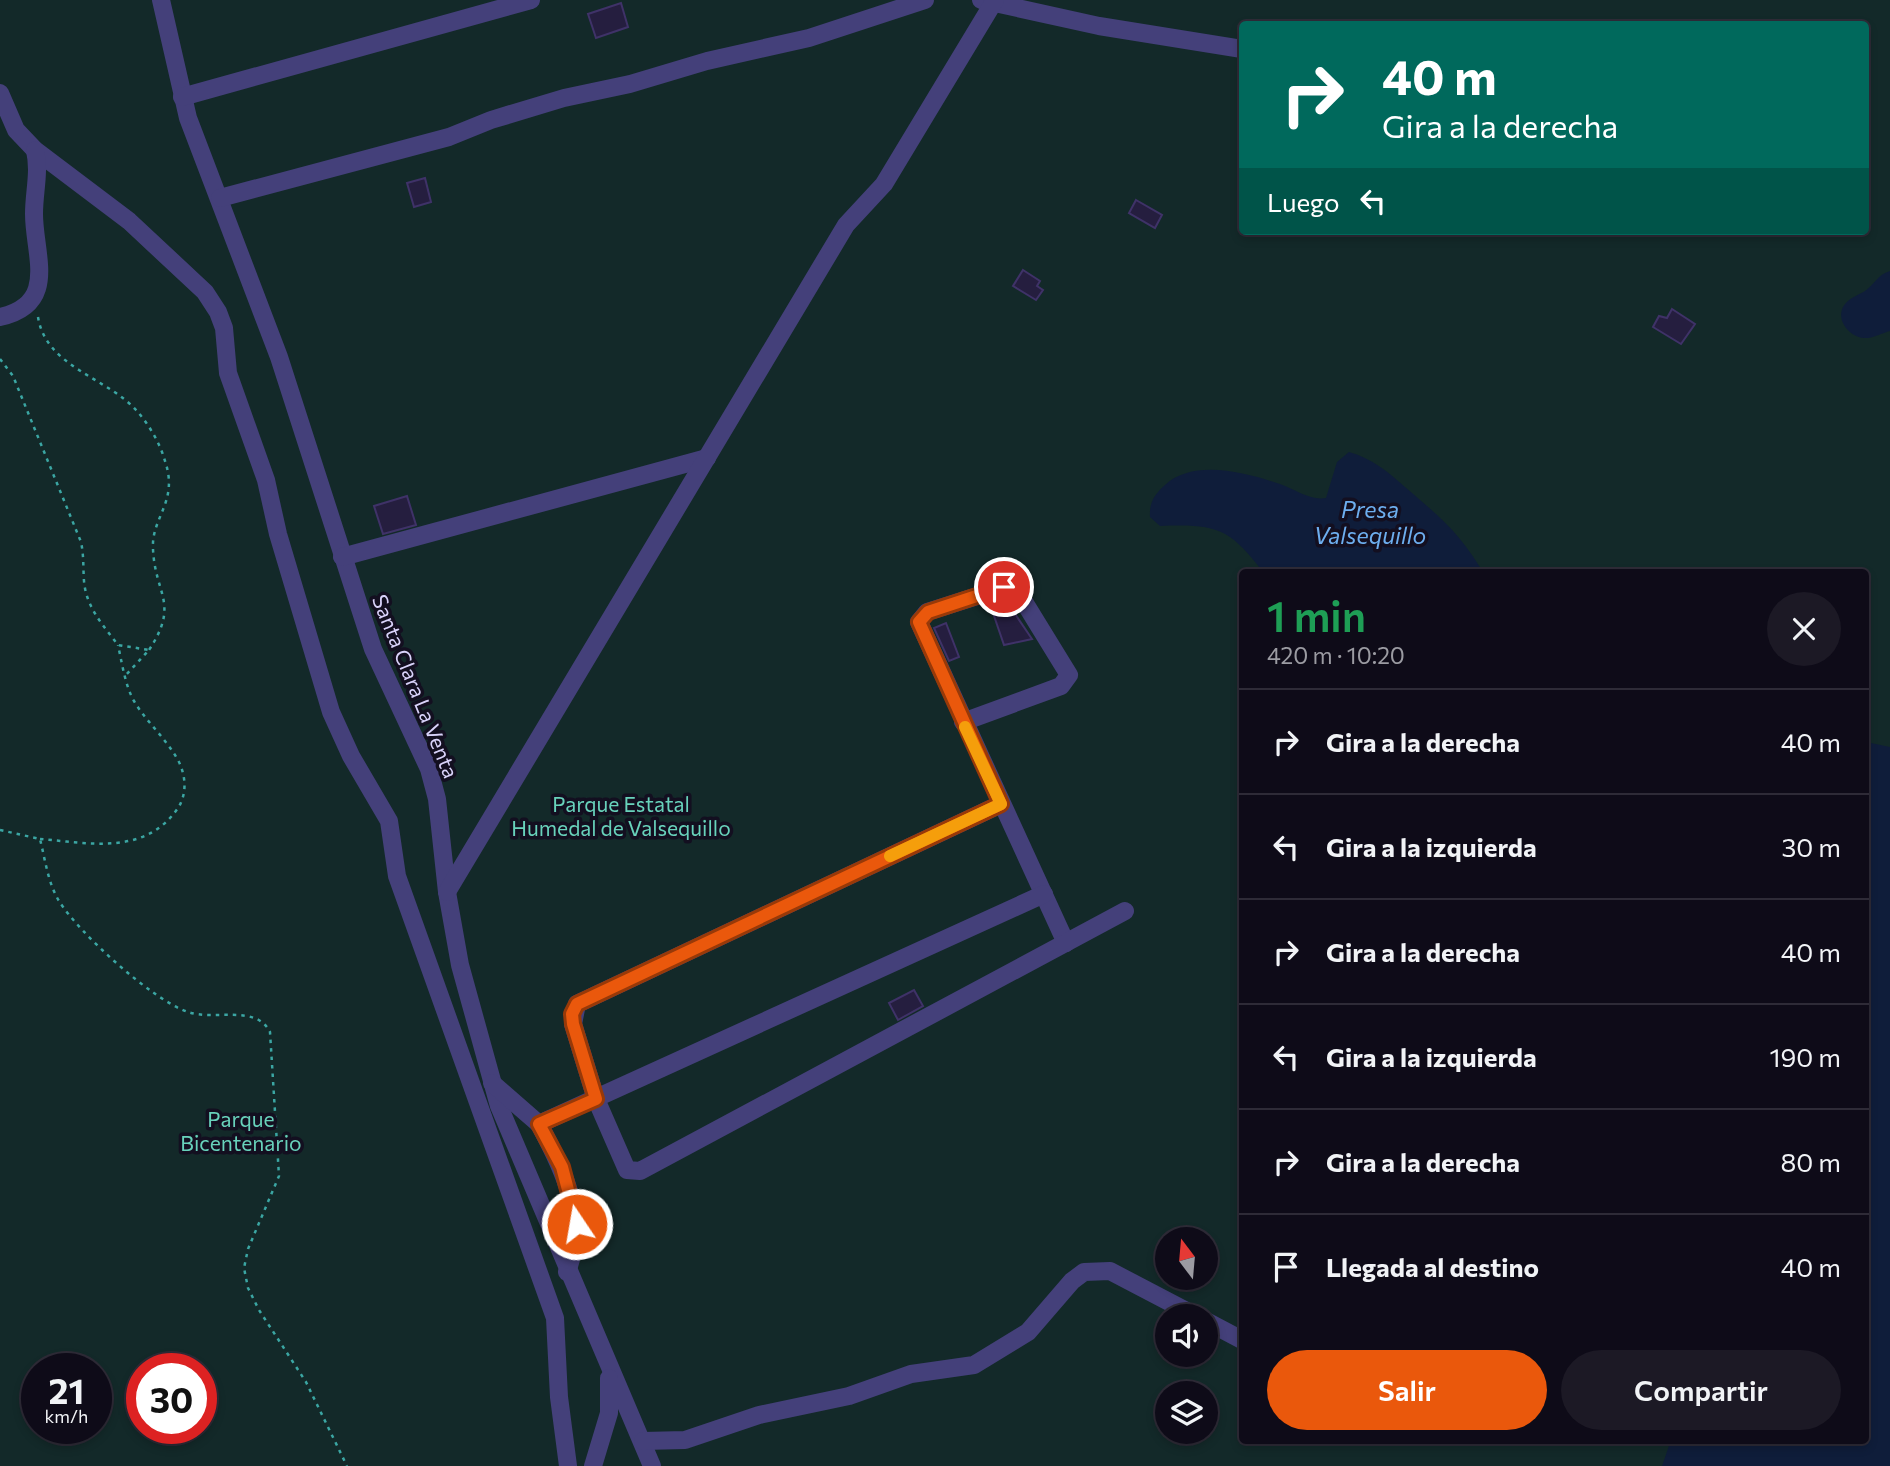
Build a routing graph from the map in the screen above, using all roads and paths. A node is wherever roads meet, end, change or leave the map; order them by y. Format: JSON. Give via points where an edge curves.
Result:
{"nodes":[{"id":1,"x":161,"y":0,"type":"edge"},
{"id":2,"x":531,"y":0,"type":"edge"},
{"id":3,"x":925,"y":0,"type":"edge"},
{"id":4,"x":990,"y":1,"type":"edge"},
{"id":5,"x":1239,"y":49,"type":"edge"},
{"id":6,"x":0,"y":93,"type":"edge"},
{"id":7,"x":182,"y":97,"type":"junction"},
{"id":8,"x":35,"y":150,"type":"junction"},
{"id":9,"x":220,"y":198,"type":"junction"},
{"id":10,"x":34,"y":297,"type":"junction"},
{"id":11,"x":0,"y":317,"type":"edge"},
{"id":12,"x":0,"y":359,"type":"edge"},
{"id":13,"x":707,"y":458,"type":"junction"},
{"id":14,"x":342,"y":557,"type":"junction"},
{"id":15,"x":118,"y":645,"type":"junction"},
{"id":16,"x":149,"y":650,"type":"junction"},
{"id":17,"x":125,"y":676,"type":"junction"},
{"id":18,"x":963,"y":722,"type":"junction"},
{"id":19,"x":1001,"y":804,"type":"junction"},
{"id":20,"x":0,"y":830,"type":"edge"},
{"id":21,"x":40,"y":839,"type":"junction"},
{"id":22,"x":447,"y":892,"type":"junction"},
{"id":23,"x":1044,"y":894,"type":"junction"},
{"id":24,"x":1125,"y":911,"type":"dead end"},
{"id":25,"x":1066,"y":943,"type":"junction"},
{"id":26,"x":492,"y":1083,"type":"junction"},
{"id":27,"x":596,"y":1099,"type":"junction"},
{"id":28,"x":539,"y":1124,"type":"junction"},
{"id":29,"x":567,"y":1272,"type":"junction"},
{"id":30,"x":1174,"y":1304,"type":"edge"},
{"id":31,"x":1218,"y":1327,"type":"edge"},
{"id":32,"x":1239,"y":1338,"type":"edge"},
{"id":33,"x":610,"y":1372,"type":"junction"},
{"id":34,"x":643,"y":1441,"type":"junction"},
{"id":35,"x":347,"y":1466,"type":"edge"},
{"id":36,"x":568,"y":1466,"type":"edge"},
{"id":37,"x":593,"y":1466,"type":"edge"},
{"id":38,"x":652,"y":1466,"type":"edge"}],
"edges":[{"from":1,"to":7,"type":"street","name":"Santa Clara La Venta"},
{"from":2,"to":7,"type":"street"},
{"from":3,"to":9,"type":"street","via":[[809,38],[564,98],[449,137]]},
{"from":4,"to":5,"type":"street","via":[[1099,26]]},
{"from":4,"to":13,"type":"street","via":[[884,184],[846,225]]},
{"from":6,"to":8,"type":"street","via":[[16,130]]},
{"from":7,"to":9,"type":"street","name":"Santa Clara La Venta"},
{"from":8,"to":10,"type":"street","via":[[39,167],[34,214],[41,279]]},
{"from":8,"to":36,"type":"street","via":[[129,221],[205,292],[218,312],[234,393],[263,468],[331,712],[389,821],[397,876],[555,1318]]},
{"from":9,"to":14,"type":"street","name":"Santa Clara La Venta","via":[[279,357]]},
{"from":10,"to":11,"type":"street","via":[[24,307]]},
{"from":10,"to":16,"type":"path","via":[[40,329],[49,346],[135,408],[166,461],[167,505],[152,545],[166,613]]},
{"from":12,"to":15,"type":"path","via":[[13,376],[81,542],[90,604]]},
{"from":13,"to":14,"type":"street"},
{"from":13,"to":22,"type":"street"},
{"from":14,"to":22,"type":"street","name":"Santa Clara La Venta","via":[[373,649],[429,769],[437,799]]},
{"from":15,"to":16,"type":"path"},
{"from":15,"to":17,"type":"path"},
{"from":16,"to":17,"type":"path"},
{"from":17,"to":21,"type":"path","via":[[133,699],[180,765],[186,787],[182,802],[155,832],[134,842],[110,845]]},
{"from":18,"to":18,"type":"street","via":[[919,622],[928,612],[1009,586],[1018,592],[1069,675],[1061,686]]},
{"from":18,"to":19,"type":"street"},
{"from":19,"to":23,"type":"street"},
{"from":19,"to":27,"type":"street","via":[[584,998],[572,1014],[573,1024]]},
{"from":20,"to":21,"type":"path"},
{"from":21,"to":35,"type":"path","via":[[57,898],[68,913],[157,996],[187,1012],[211,1017],[253,1015],[264,1020],[270,1032],[279,1175],[244,1268],[259,1310],[306,1382]]},
{"from":22,"to":26,"type":"street","name":"Santa Clara La Venta","via":[[470,1010]]},
{"from":23,"to":25,"type":"street"},
{"from":23,"to":27,"type":"street"},
{"from":24,"to":25,"type":"street"},
{"from":25,"to":27,"type":"street","via":[[640,1171],[623,1165]]},
{"from":26,"to":28,"type":"street"},
{"from":26,"to":29,"type":"street","name":"Santa Clara La Venta"},
{"from":27,"to":28,"type":"street"},
{"from":28,"to":29,"type":"street","via":[[562,1167],[577,1224]]},
{"from":29,"to":33,"type":"street","name":"Santa Clara La Venta"},
{"from":30,"to":34,"type":"street","via":[[1110,1270],[1084,1272],[1028,1332],[974,1365],[911,1374],[849,1396],[759,1415],[685,1440]]},
{"from":31,"to":32,"type":"street"},
{"from":33,"to":34,"type":"street","name":"Santa Clara La Venta"},
{"from":33,"to":37,"type":"street","via":[[609,1413]]},
{"from":34,"to":38,"type":"street","name":"Santa Clara La Venta"}]}
